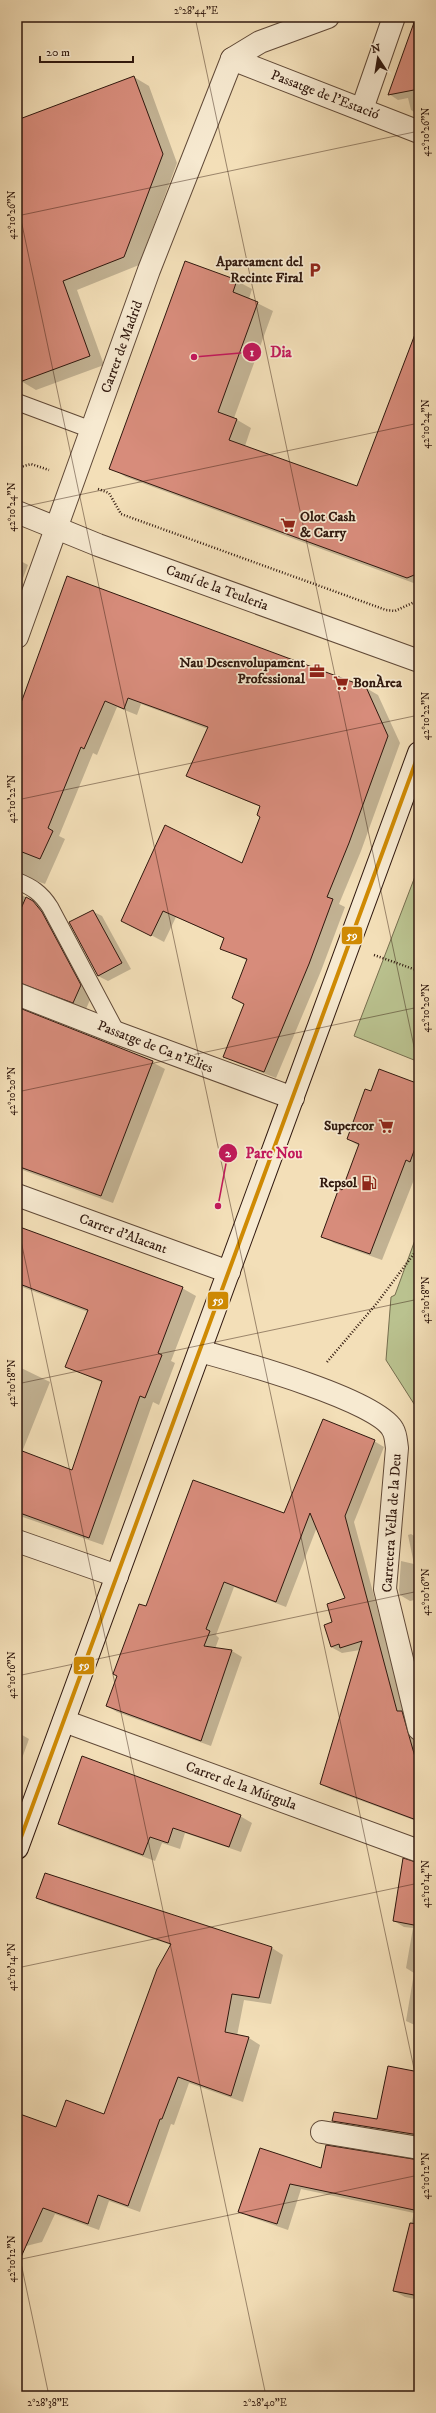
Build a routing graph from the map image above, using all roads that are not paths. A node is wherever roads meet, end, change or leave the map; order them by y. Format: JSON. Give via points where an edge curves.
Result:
{"nodes":[{"id":1,"x":328,"y":17,"type":"edge"},
{"id":2,"x":394,"y":17,"type":"edge"},
{"id":3,"x":232,"y":59,"type":"junction"},
{"id":4,"x":362,"y":109,"type":"junction"},
{"id":5,"x":419,"y":132,"type":"edge"},
{"id":6,"x":17,"y":402,"type":"edge"},
{"id":7,"x":92,"y":430,"type":"junction"},
{"id":8,"x":17,"y":512,"type":"edge"},
{"id":9,"x":56,"y":528,"type":"junction"},
{"id":10,"x":17,"y":637,"type":"edge"},
{"id":11,"x":419,"y":661,"type":"edge"},
{"id":12,"x":419,"y":753,"type":"edge"},
{"id":13,"x":17,"y":881,"type":"edge"},
{"id":14,"x":17,"y":994,"type":"edge"},
{"id":15,"x":117,"y":1033,"type":"junction"},
{"id":16,"x":293,"y":1098,"type":"junction"},
{"id":17,"x":17,"y":1195,"type":"edge"},
{"id":18,"x":229,"y":1272,"type":"junction"},
{"id":19,"x":200,"y":1351,"type":"junction"},
{"id":20,"x":17,"y":1541,"type":"edge"},
{"id":21,"x":117,"y":1576,"type":"junction"},
{"id":22,"x":64,"y":1721,"type":"junction"},
{"id":23,"x":419,"y":1728,"type":"edge"},
{"id":24,"x":17,"y":1848,"type":"edge"},
{"id":25,"x":419,"y":1851,"type":"edge"},
{"id":26,"x":322,"y":2132,"type":"dead end"},
{"id":27,"x":419,"y":2148,"type":"edge"}],
"edges":[{"from":1,"to":3,"type":"street","via":[[260,42]]},
{"from":2,"to":4,"type":"street"},
{"from":3,"to":4,"type":"street","name":"Passatge de l'Estació"},
{"from":3,"to":7,"type":"street","name":"Carrer de Madrid","via":[[149,270]]},
{"from":4,"to":5,"type":"street","name":"Passatge de l'Estació"},
{"from":6,"to":7,"type":"lane"},
{"from":7,"to":9,"type":"street","name":"Carrer de Madrid"},
{"from":8,"to":9,"type":"street","name":"Camí de la Teuleria"},
{"from":9,"to":10,"type":"street","name":"Carrer de Madrid"},
{"from":9,"to":11,"type":"street","name":"Camí de la Teuleria"},
{"from":12,"to":16,"type":"street"},
{"from":13,"to":15,"type":"lane","via":[[31,886],[42,895],[50,907]]},
{"from":14,"to":15,"type":"street","name":"Passatge de Ca n'Elies"},
{"from":15,"to":16,"type":"street","name":"Passatge de Ca n'Elies"},
{"from":16,"to":18,"type":"street"},
{"from":17,"to":18,"type":"street","name":"Carrer d'Alacant"},
{"from":18,"to":19,"type":"street"},
{"from":19,"to":21,"type":"street"},
{"from":19,"to":23,"type":"street","name":"Carretera Vella de la Deu","via":[[349,1399],[376,1414],[393,1429],[397,1448],[385,1594]]},
{"from":20,"to":21,"type":"street"},
{"from":21,"to":22,"type":"street"},
{"from":22,"to":24,"type":"street"},
{"from":22,"to":25,"type":"street","name":"Carrer de la Múrgula"},
{"from":26,"to":27,"type":"street"}]}
